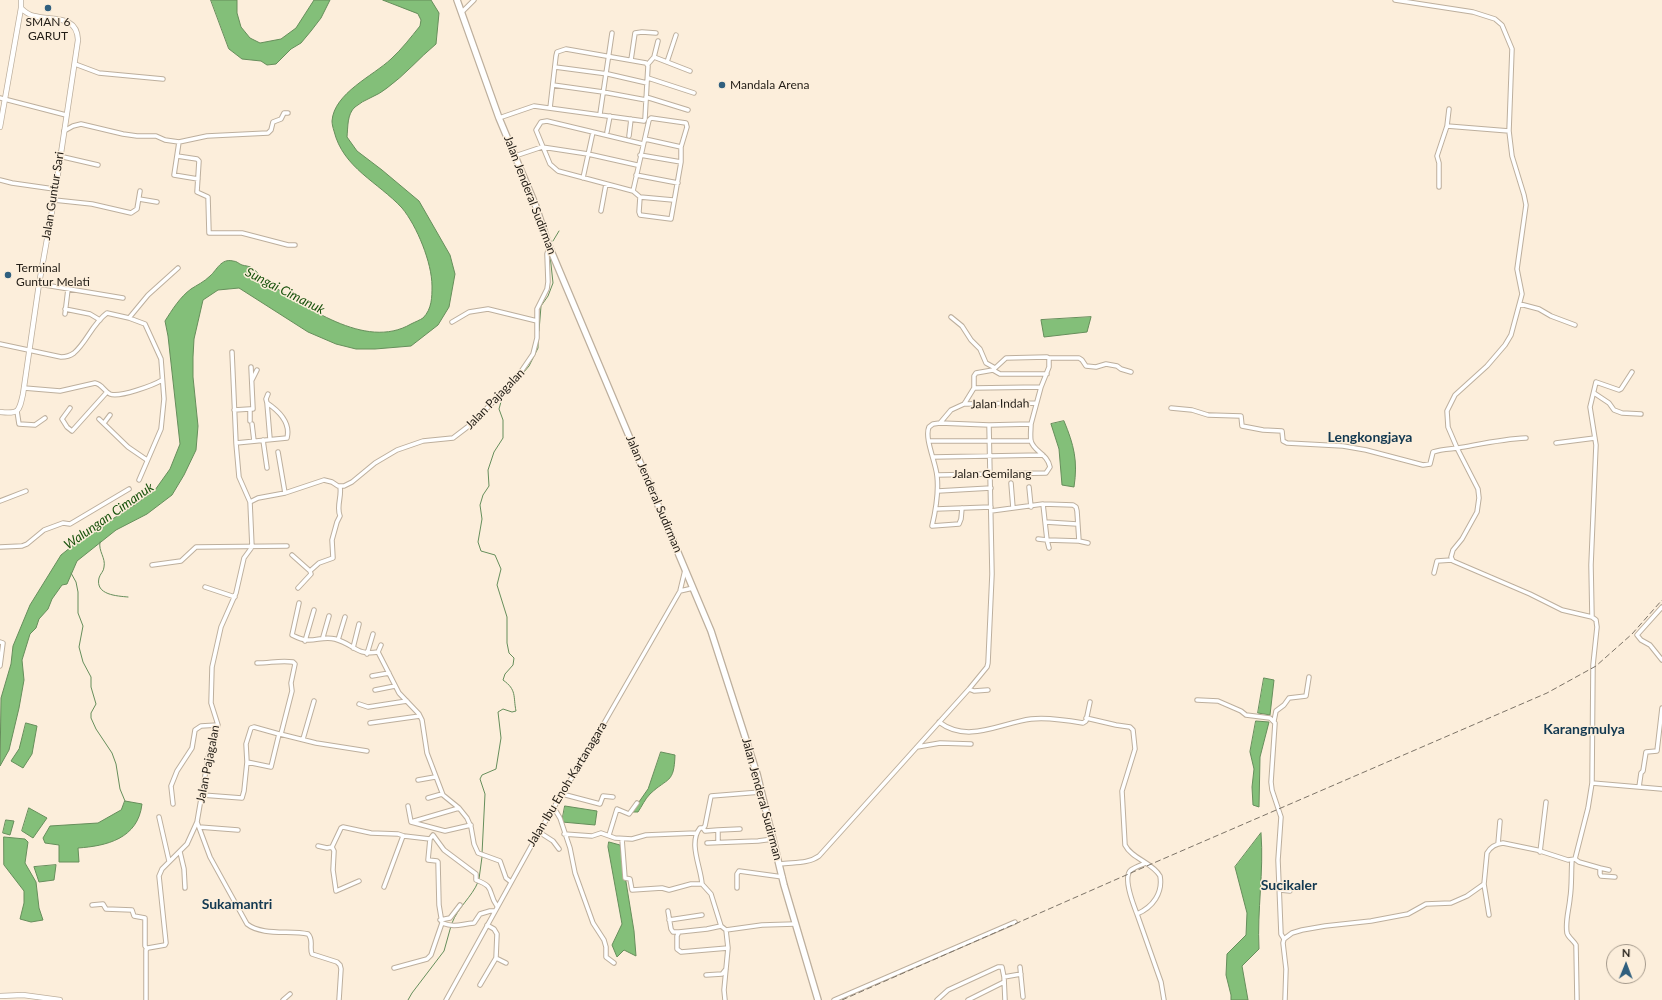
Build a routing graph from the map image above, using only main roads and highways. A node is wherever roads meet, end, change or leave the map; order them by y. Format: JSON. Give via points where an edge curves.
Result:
{"nodes":[{"id":1,"x":457,"y":0,"type":"edge"},
{"id":2,"x":818,"y":1000,"type":"edge"}],
"edges":[{"from":1,"to":2,"type":"main road","name":"Jalan Jenderal Sudirman","via":[[549,246],[707,619],[761,792],[795,924]]}]}
